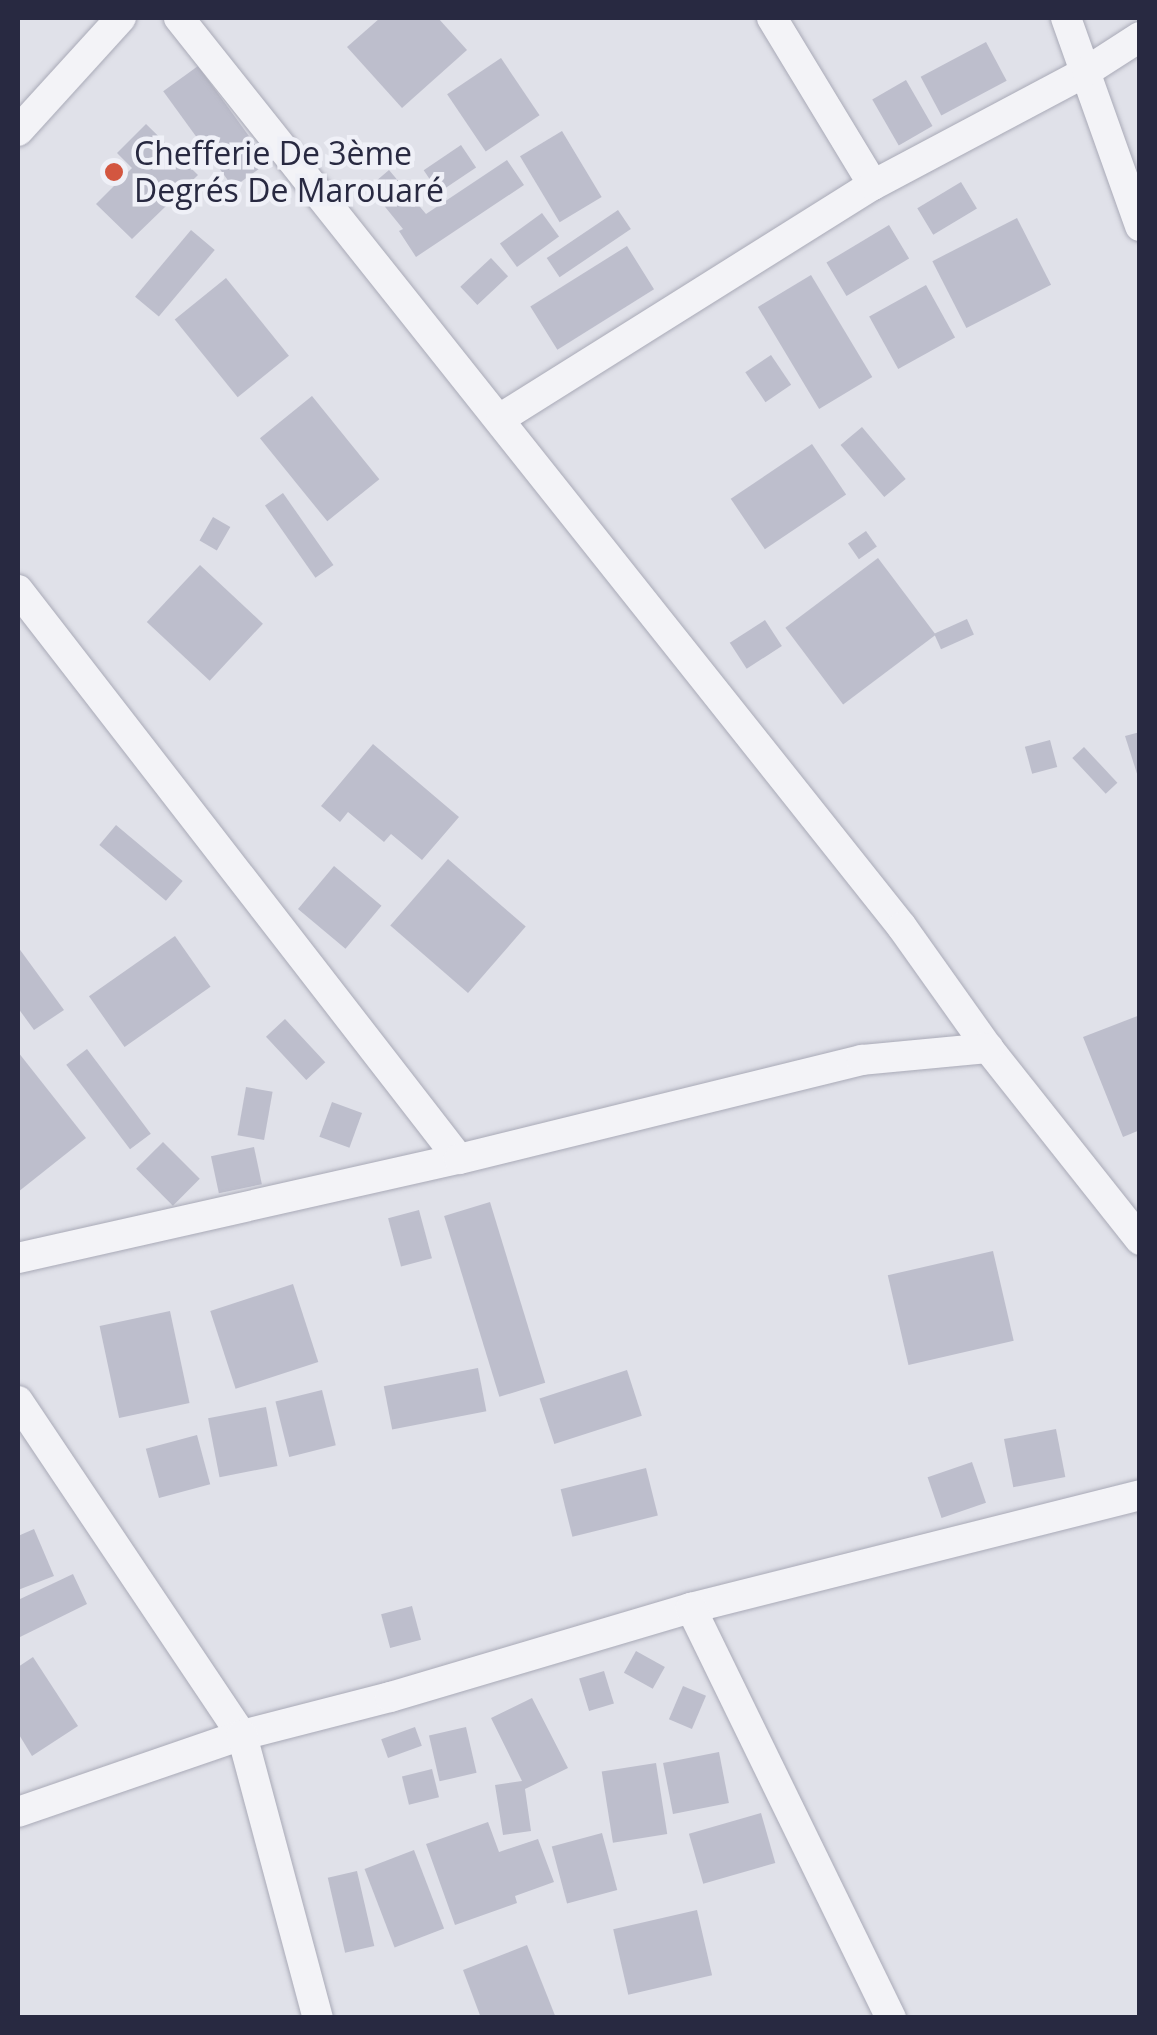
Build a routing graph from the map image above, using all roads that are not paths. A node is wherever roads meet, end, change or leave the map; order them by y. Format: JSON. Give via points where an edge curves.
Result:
{"nodes":[{"id":1,"x":121,"y":18,"type":"edge"},
{"id":2,"x":179,"y":18,"type":"edge"},
{"id":3,"x":772,"y":18,"type":"edge"},
{"id":4,"x":1066,"y":18,"type":"edge"},
{"id":5,"x":1140,"y":38,"type":"edge"},
{"id":6,"x":1087,"y":71,"type":"junction"},
{"id":7,"x":18,"y":131,"type":"edge"},
{"id":8,"x":873,"y":185,"type":"junction"},
{"id":9,"x":1140,"y":226,"type":"edge"},
{"id":10,"x":501,"y":418,"type":"junction"},
{"id":11,"x":18,"y":590,"type":"edge"},
{"id":12,"x":988,"y":1048,"type":"junction"},
{"id":13,"x":459,"y":1159,"type":"junction"},
{"id":14,"x":1140,"y":1240,"type":"edge"},
{"id":15,"x":18,"y":1258,"type":"edge"},
{"id":16,"x":18,"y":1401,"type":"edge"},
{"id":17,"x":1140,"y":1495,"type":"edge"},
{"id":18,"x":691,"y":1608,"type":"junction"},
{"id":19,"x":242,"y":1734,"type":"junction"},
{"id":20,"x":18,"y":1812,"type":"edge"},
{"id":21,"x":318,"y":2018,"type":"edge"},
{"id":22,"x":891,"y":2018,"type":"edge"}],
"edges":[{"from":1,"to":7,"type":"street"},
{"from":2,"to":10,"type":"street"},
{"from":3,"to":8,"type":"street"},
{"from":4,"to":6,"type":"street"},
{"from":5,"to":6,"type":"street"},
{"from":6,"to":8,"type":"street"},
{"from":6,"to":9,"type":"street"},
{"from":8,"to":10,"type":"street"},
{"from":10,"to":12,"type":"street","via":[[902,928]]},
{"from":11,"to":13,"type":"street"},
{"from":12,"to":13,"type":"street","via":[[862,1060]]},
{"from":12,"to":14,"type":"street"},
{"from":13,"to":15,"type":"street"},
{"from":16,"to":19,"type":"street"},
{"from":17,"to":18,"type":"street"},
{"from":18,"to":19,"type":"street"},
{"from":18,"to":22,"type":"street"},
{"from":19,"to":20,"type":"street"},
{"from":19,"to":21,"type":"street"}]}
